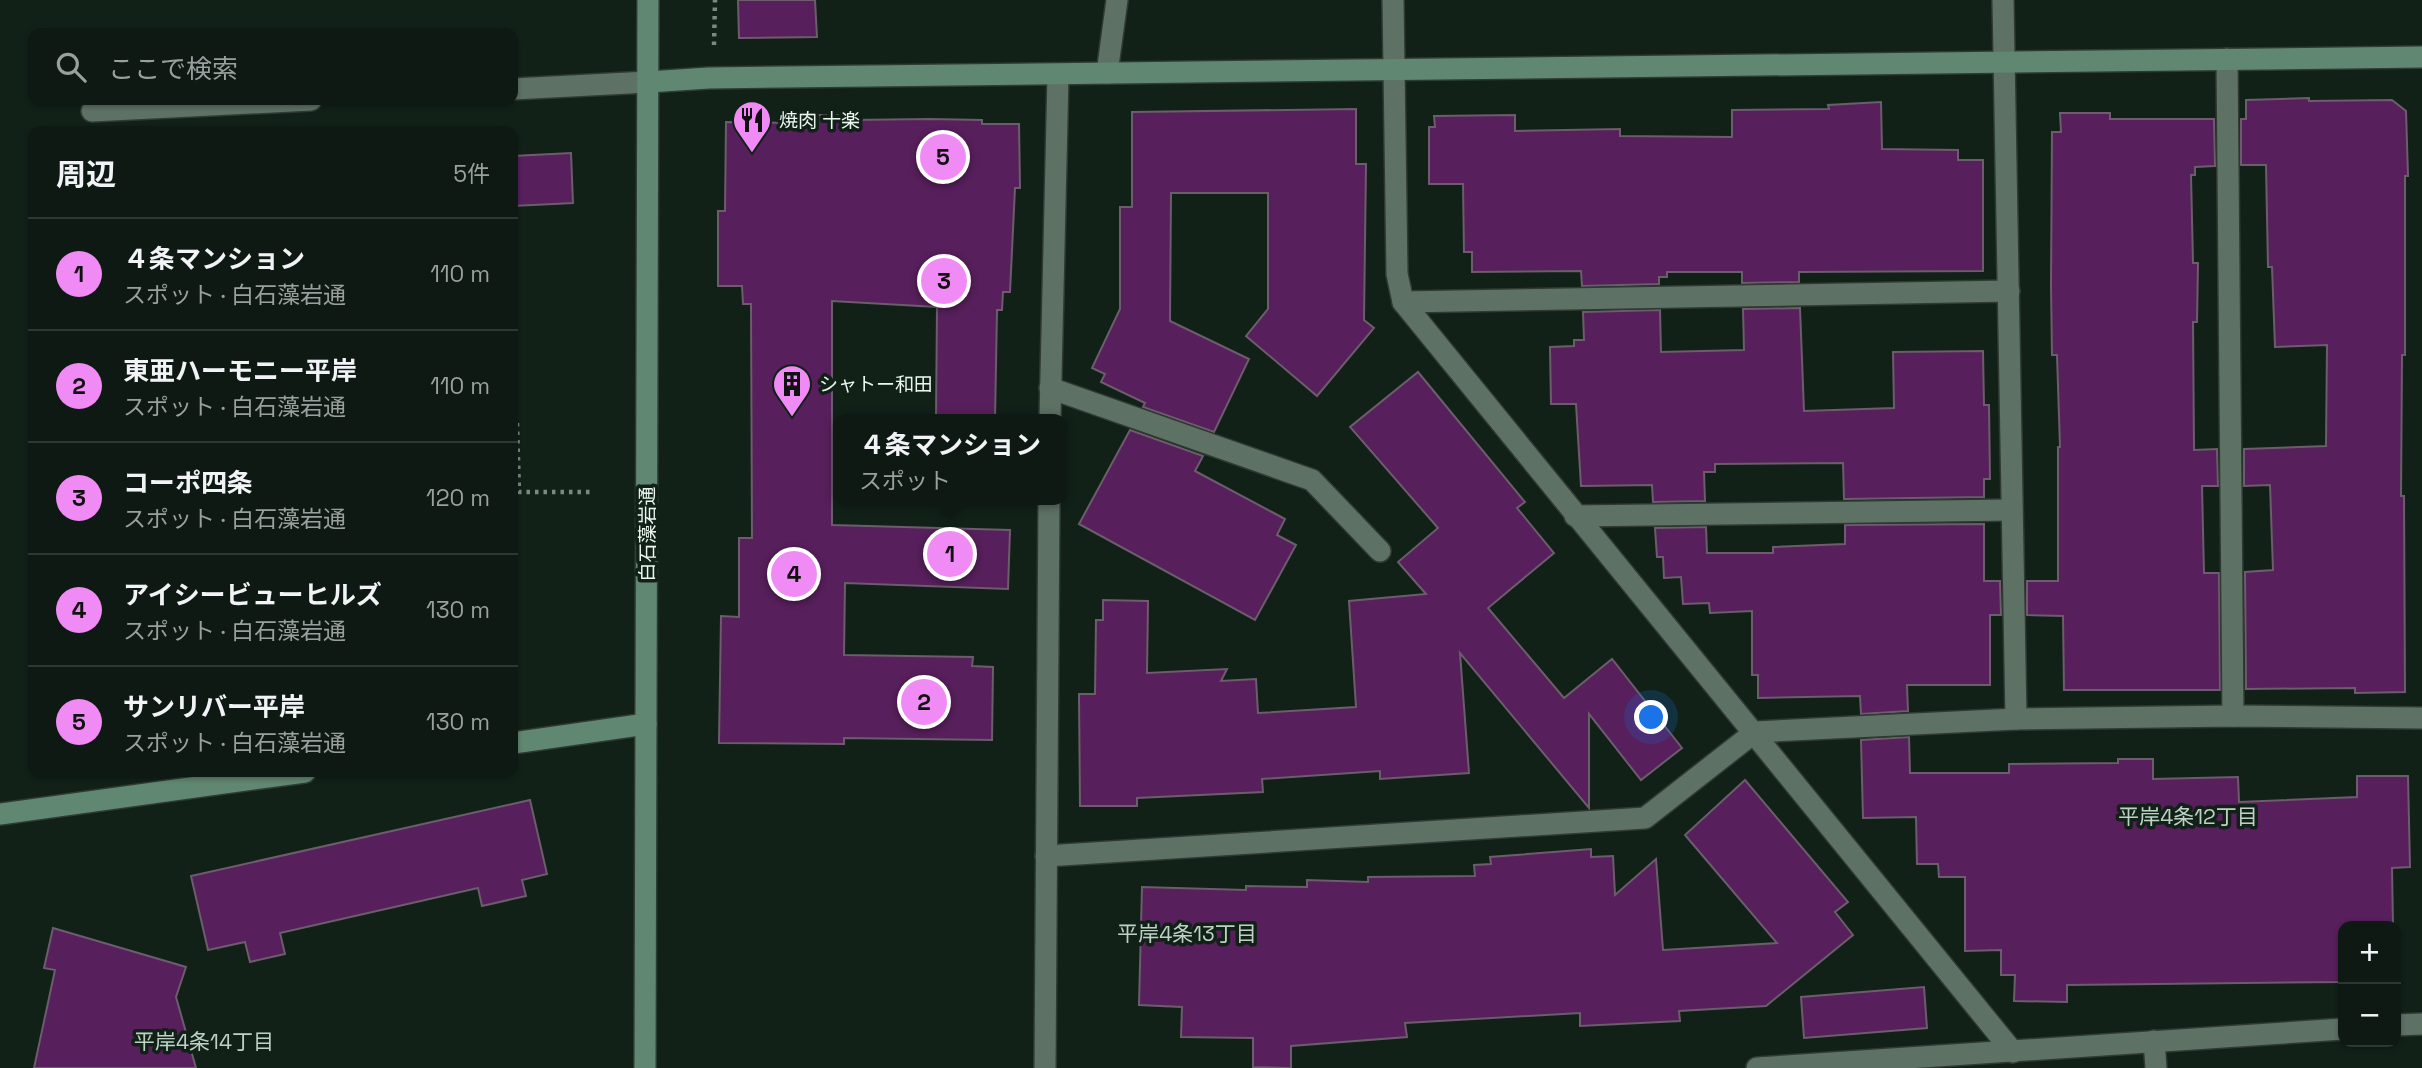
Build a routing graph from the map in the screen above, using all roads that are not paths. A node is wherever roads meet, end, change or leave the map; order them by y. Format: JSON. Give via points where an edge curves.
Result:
{"nodes":[{"id":1,"x":648,"y":0,"type":"edge"},
{"id":2,"x":1117,"y":0,"type":"edge"},
{"id":3,"x":1393,"y":0,"type":"edge"},
{"id":4,"x":2003,"y":0,"type":"edge"},
{"id":5,"x":2422,"y":57,"type":"edge"},
{"id":6,"x":2227,"y":59,"type":"junction"},
{"id":7,"x":2004,"y":61,"type":"junction"},
{"id":8,"x":1393,"y":71,"type":"junction"},
{"id":9,"x":1107,"y":74,"type":"junction"},
{"id":10,"x":1058,"y":75,"type":"junction"},
{"id":11,"x":648,"y":82,"type":"junction"},
{"id":12,"x":518,"y":89,"type":"edge"},
{"id":13,"x":211,"y":105,"type":"edge"},
{"id":14,"x":92,"y":111,"type":"dead end"},
{"id":15,"x":2009,"y":291,"type":"junction"},
{"id":16,"x":1403,"y":302,"type":"junction"},
{"id":17,"x":1050,"y":388,"type":"junction"},
{"id":18,"x":1050,"y":414,"type":"edge"},
{"id":19,"x":1049,"y":505,"type":"edge"},
{"id":20,"x":2012,"y":510,"type":"junction"},
{"id":21,"x":1575,"y":516,"type":"junction"},
{"id":22,"x":1380,"y":551,"type":"dead end"},
{"id":23,"x":2233,"y":716,"type":"junction"},
{"id":24,"x":2422,"y":718,"type":"edge"},
{"id":25,"x":2016,"y":719,"type":"junction"},
{"id":26,"x":646,"y":724,"type":"junction"},
{"id":27,"x":1755,"y":732,"type":"junction"},
{"id":28,"x":518,"y":742,"type":"edge"},
{"id":29,"x":269,"y":777,"type":"edge"},
{"id":30,"x":0,"y":814,"type":"edge"},
{"id":31,"x":1046,"y":856,"type":"junction"},
{"id":32,"x":2422,"y":1024,"type":"edge"},
{"id":33,"x":2401,"y":1025,"type":"edge"},
{"id":34,"x":2338,"y":1029,"type":"edge"},
{"id":35,"x":2154,"y":1041,"type":"junction"},
{"id":36,"x":2013,"y":1052,"type":"junction"},
{"id":37,"x":1941,"y":1062,"type":"edge"},
{"id":38,"x":645,"y":1068,"type":"edge"},
{"id":39,"x":1045,"y":1068,"type":"edge"},
{"id":40,"x":1757,"y":1068,"type":"edge"},
{"id":41,"x":2155,"y":1068,"type":"edge"}],
"edges":[{"from":1,"to":11,"type":"street","name":"白石藻岩通"},
{"from":2,"to":9,"type":"street"},
{"from":3,"to":8,"type":"street"},
{"from":4,"to":7,"type":"street"},
{"from":5,"to":6,"type":"street"},
{"from":6,"to":7,"type":"street"},
{"from":6,"to":23,"type":"street"},
{"from":7,"to":8,"type":"street"},
{"from":7,"to":15,"type":"street"},
{"from":8,"to":9,"type":"street"},
{"from":8,"to":16,"type":"street","via":[[1397,274]]},
{"from":9,"to":10,"type":"street"},
{"from":10,"to":11,"type":"street"},
{"from":10,"to":17,"type":"street"},
{"from":11,"to":12,"type":"street"},
{"from":11,"to":26,"type":"street","name":"白石藻岩通"},
{"from":13,"to":14,"type":"street"},
{"from":15,"to":16,"type":"street"},
{"from":15,"to":20,"type":"street"},
{"from":16,"to":21,"type":"street"},
{"from":17,"to":18,"type":"street"},
{"from":17,"to":22,"type":"street","via":[[1312,480]]},
{"from":19,"to":31,"type":"street"},
{"from":20,"to":21,"type":"street"},
{"from":20,"to":25,"type":"street"},
{"from":21,"to":27,"type":"street"},
{"from":23,"to":24,"type":"street"},
{"from":23,"to":25,"type":"street"},
{"from":25,"to":27,"type":"street"},
{"from":26,"to":28,"type":"street"},
{"from":26,"to":38,"type":"street","name":"白石藻岩通"},
{"from":27,"to":31,"type":"street","via":[[1645,818]]},
{"from":27,"to":36,"type":"street"},
{"from":29,"to":30,"type":"street"},
{"from":31,"to":39,"type":"street"},
{"from":32,"to":33,"type":"street"},
{"from":34,"to":35,"type":"street"},
{"from":35,"to":36,"type":"street"},
{"from":35,"to":41,"type":"street"},
{"from":36,"to":37,"type":"street"},
{"from":37,"to":40,"type":"street"}]}
